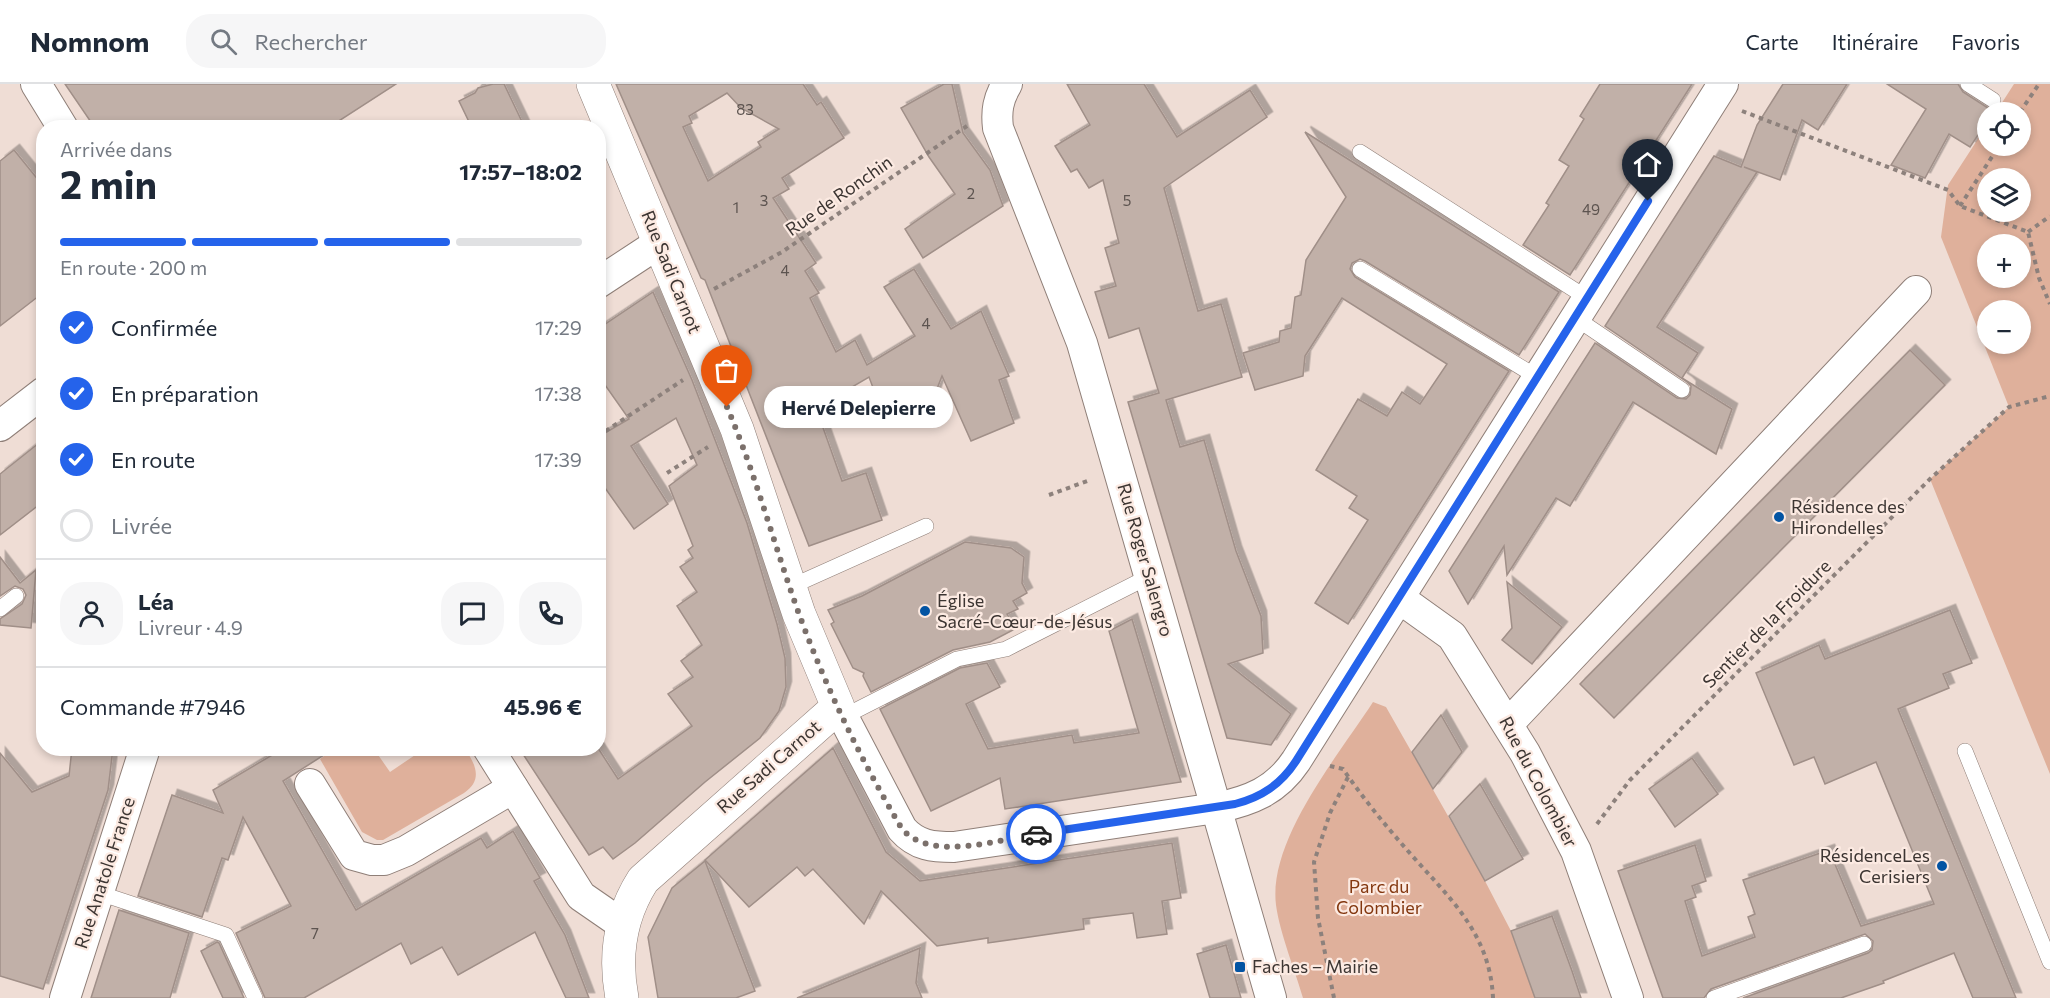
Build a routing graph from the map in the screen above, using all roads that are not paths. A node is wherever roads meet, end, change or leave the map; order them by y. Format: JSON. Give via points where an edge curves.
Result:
{"nodes":[{"id":1,"x":36,"y":84,"type":"edge"},
{"id":2,"x":593,"y":84,"type":"edge"},
{"id":3,"x":1968,"y":84,"type":"edge"},
{"id":4,"x":1722,"y":85,"type":"edge"},
{"id":5,"x":1004,"y":90,"type":"edge"},
{"id":6,"x":1993,"y":100,"type":"dead end"},
{"id":7,"x":58,"y":120,"type":"edge"},
{"id":8,"x":1359,"y":152,"type":"dead end"},
{"id":9,"x":659,"y":243,"type":"junction"},
{"id":10,"x":1360,"y":269,"type":"dead end"},
{"id":11,"x":606,"y":278,"type":"edge"},
{"id":12,"x":1916,"y":291,"type":"dead end"},
{"id":13,"x":1581,"y":307,"type":"junction"},
{"id":14,"x":1537,"y":377,"type":"junction"},
{"id":15,"x":1682,"y":390,"type":"dead end"},
{"id":16,"x":36,"y":398,"type":"edge"},
{"id":17,"x":0,"y":426,"type":"edge"},
{"id":18,"x":926,"y":526,"type":"dead end"},
{"id":19,"x":1150,"y":576,"type":"junction"},
{"id":20,"x":790,"y":587,"type":"junction"},
{"id":21,"x":16,"y":596,"type":"dead end"},
{"id":22,"x":1400,"y":598,"type":"junction"},
{"id":23,"x":0,"y":609,"type":"edge"},
{"id":24,"x":840,"y":712,"type":"junction"},
{"id":25,"x":1508,"y":724,"type":"junction"},
{"id":26,"x":1965,"y":751,"type":"dead end"},
{"id":27,"x":142,"y":756,"type":"edge"},
{"id":28,"x":493,"y":756,"type":"edge"},
{"id":29,"x":310,"y":784,"type":"dead end"},
{"id":30,"x":513,"y":788,"type":"junction"},
{"id":31,"x":1216,"y":808,"type":"junction"},
{"id":32,"x":99,"y":893,"type":"junction"},
{"id":33,"x":623,"y":925,"type":"junction"},
{"id":34,"x":1864,"y":945,"type":"dead end"},
{"id":35,"x":2050,"y":962,"type":"edge"},
{"id":36,"x":65,"y":998,"type":"edge"},
{"id":37,"x":255,"y":998,"type":"edge"},
{"id":38,"x":622,"y":998,"type":"edge"},
{"id":39,"x":1271,"y":998,"type":"edge"},
{"id":40,"x":1629,"y":998,"type":"edge"},
{"id":41,"x":1714,"y":998,"type":"edge"}],
"edges":[{"from":1,"to":7,"type":"street"},
{"from":2,"to":9,"type":"street","name":"Rue Sadi Carnot"},
{"from":3,"to":6,"type":"lane"},
{"from":4,"to":13,"type":"street"},
{"from":5,"to":19,"type":"street","name":"Rue Roger Salengro","via":[[996,112],[998,128],[1082,343]]},
{"from":8,"to":13,"type":"lane"},
{"from":9,"to":11,"type":"street"},
{"from":9,"to":20,"type":"street","name":"Rue Sadi Carnot","via":[[737,429]]},
{"from":10,"to":14,"type":"lane"},
{"from":12,"to":25,"type":"street"},
{"from":13,"to":14,"type":"street"},
{"from":13,"to":15,"type":"lane"},
{"from":14,"to":22,"type":"street"},
{"from":16,"to":17,"type":"street"},
{"from":18,"to":20,"type":"lane"},
{"from":19,"to":24,"type":"lane","via":[[1006,649],[957,658]]},
{"from":19,"to":31,"type":"street","name":"Rue Roger Salengro"},
{"from":20,"to":24,"type":"street","name":"Rue Sadi Carnot"},
{"from":21,"to":23,"type":"lane"},
{"from":22,"to":25,"type":"street","name":"Rue du Colombier","via":[[1452,636]]},
{"from":22,"to":31,"type":"street","via":[[1288,773],[1269,790]]},
{"from":24,"to":31,"type":"street","via":[[902,829],[910,838],[926,845],[954,847]]},
{"from":24,"to":33,"type":"street","name":"Rue Sadi Carnot","via":[[652,868],[635,891]]},
{"from":25,"to":40,"type":"street","name":"Rue du Colombier","via":[[1576,851]]},
{"from":26,"to":35,"type":"lane"},
{"from":27,"to":32,"type":"street","name":"Rue Anatole France"},
{"from":28,"to":30,"type":"street"},
{"from":29,"to":30,"type":"street","via":[[354,855],[372,860],[384,860],[406,851]]},
{"from":30,"to":33,"type":"street","via":[[581,896]]},
{"from":31,"to":39,"type":"street","name":"Rue Roger Salengro"},
{"from":32,"to":36,"type":"street","name":"Rue Anatole France"},
{"from":32,"to":37,"type":"lane","via":[[226,935]]},
{"from":33,"to":38,"type":"street","name":"Rue Sadi Carnot","via":[[618,956]]},
{"from":34,"to":41,"type":"lane"}]}
